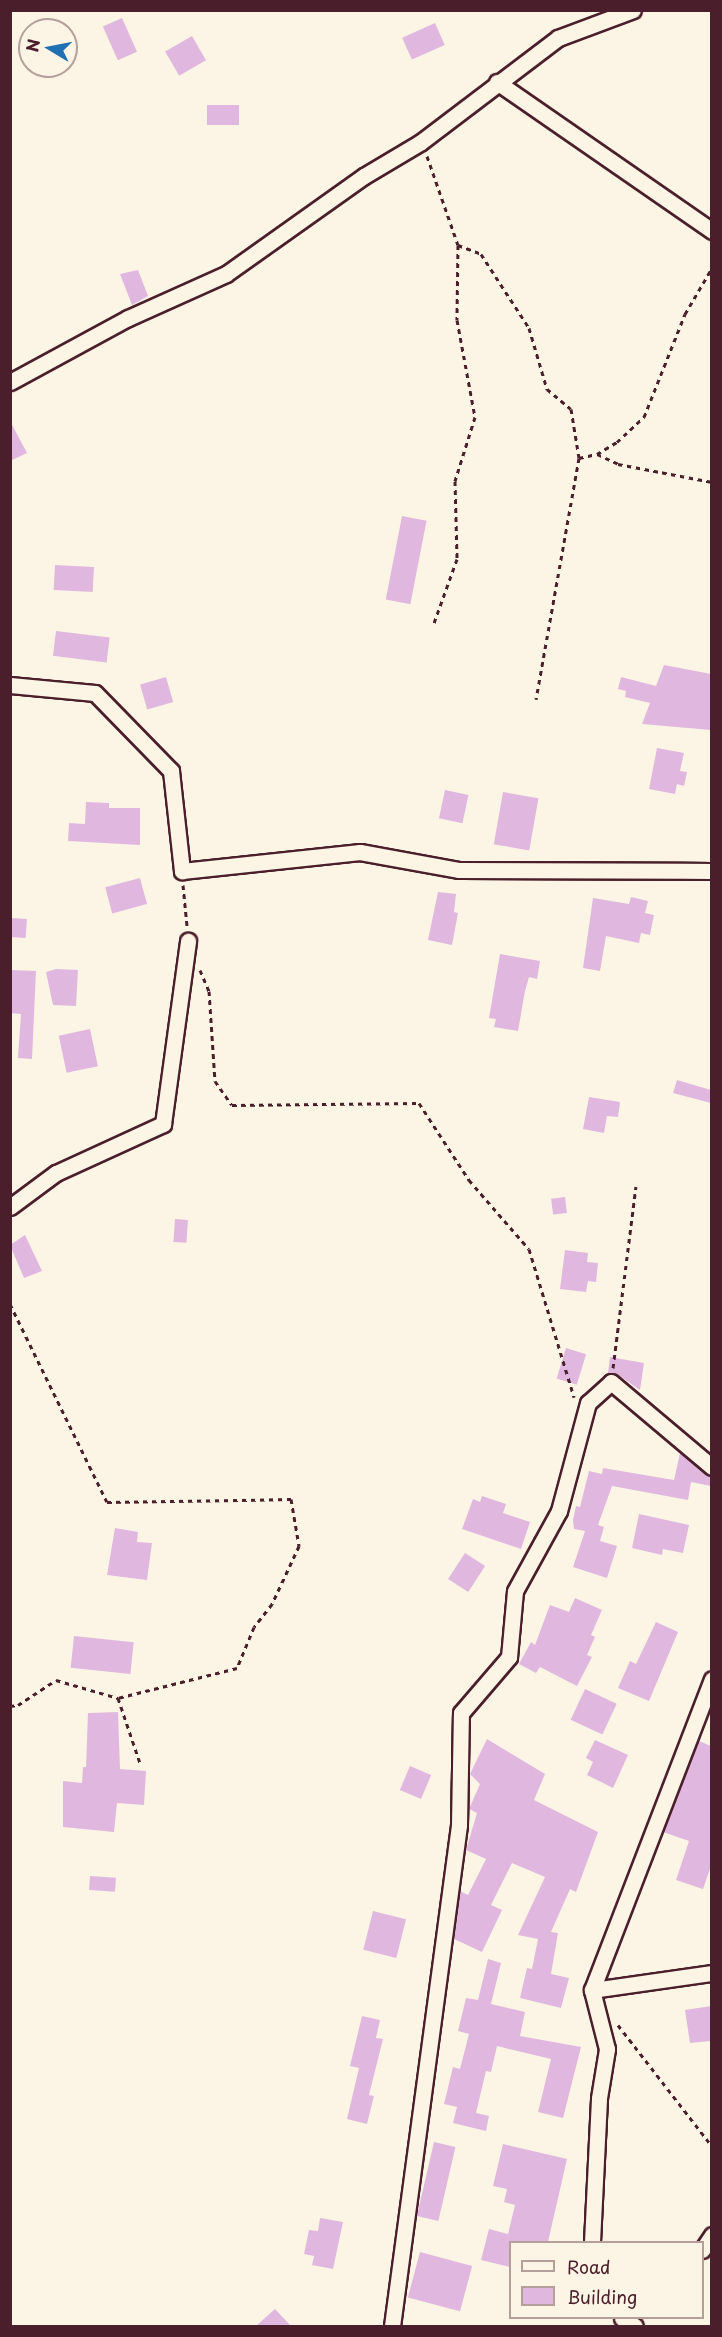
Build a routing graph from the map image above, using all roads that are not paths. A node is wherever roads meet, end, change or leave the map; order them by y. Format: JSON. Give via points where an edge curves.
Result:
{"nodes":[{"id":1,"x":633,"y":10,"type":"edge"},
{"id":2,"x":497,"y":82,"type":"junction"},
{"id":3,"x":711,"y":231,"type":"edge"},
{"id":4,"x":10,"y":382,"type":"edge"},
{"id":5,"x":10,"y":685,"type":"edge"},
{"id":6,"x":711,"y":871,"type":"edge"},
{"id":7,"x":188,"y":941,"type":"road end"},
{"id":8,"x":10,"y":1208,"type":"edge"},
{"id":9,"x":711,"y":1467,"type":"edge"},
{"id":10,"x":711,"y":1679,"type":"edge"},
{"id":11,"x":711,"y":1973,"type":"edge"},
{"id":12,"x":592,"y":1990,"type":"junction"},
{"id":13,"x":592,"y":2241,"type":"edge"},
{"id":14,"x":392,"y":2326,"type":"edge"}],
"edges":[{"from":1,"to":2,"type":"street","via":[[558,38]]},
{"from":2,"to":3,"type":"street"},
{"from":2,"to":4,"type":"street","via":[[422,142],[364,176],[226,274],[128,318]]},
{"from":5,"to":6,"type":"street","via":[[95,693],[171,771],[182,871],[360,852],[459,870]]},
{"from":7,"to":8,"type":"street","via":[[163,1125],[56,1173]]},
{"from":9,"to":14,"type":"street","via":[[611,1382],[588,1403],[559,1511],[515,1591],[509,1657],[461,1713],[459,1826]]},
{"from":10,"to":12,"type":"street"},
{"from":11,"to":12,"type":"street"},
{"from":12,"to":13,"type":"street","via":[[607,2049],[599,2098]]}]}
